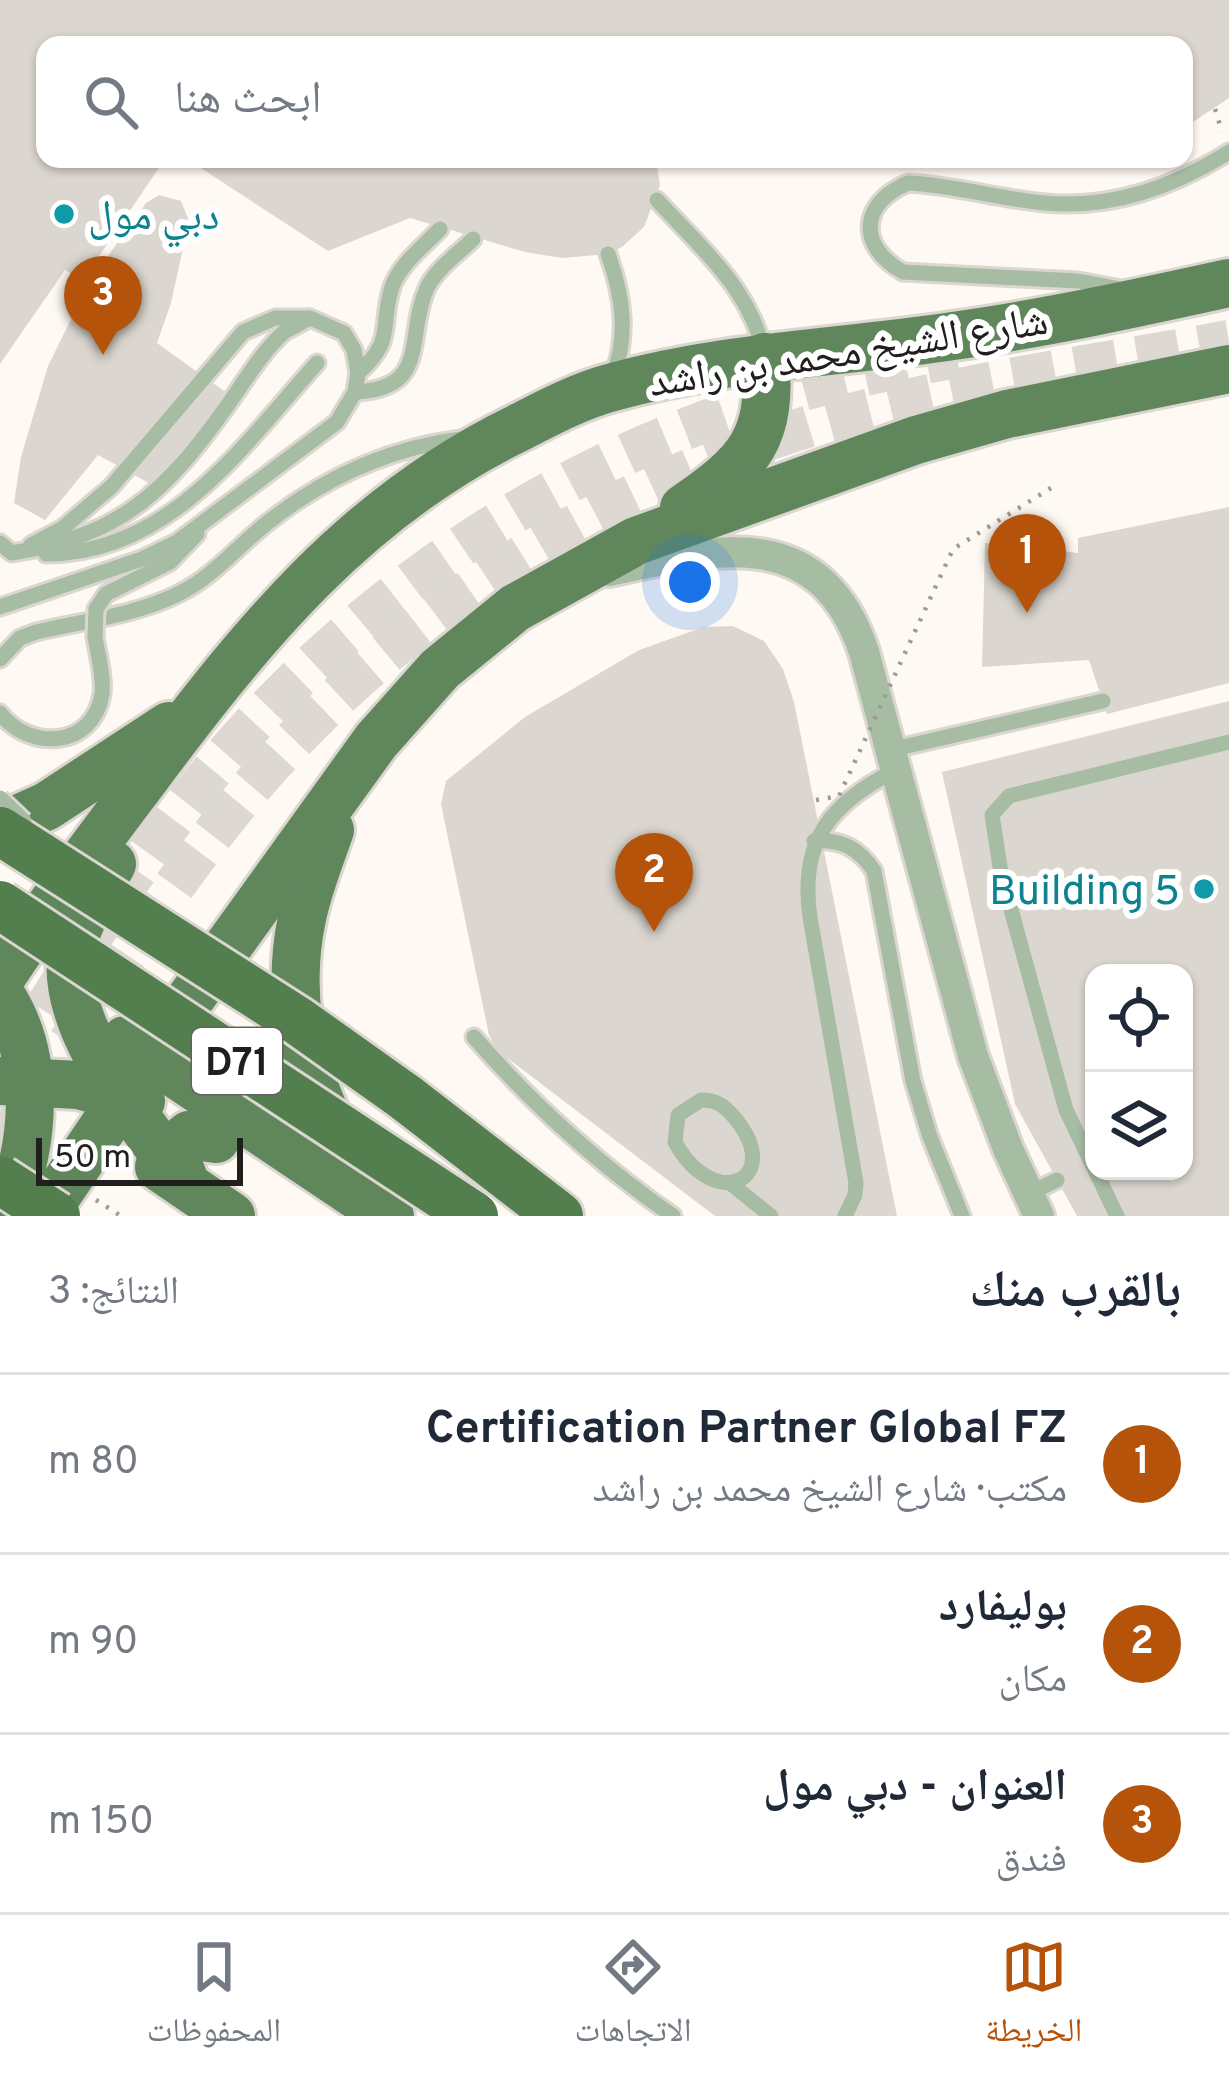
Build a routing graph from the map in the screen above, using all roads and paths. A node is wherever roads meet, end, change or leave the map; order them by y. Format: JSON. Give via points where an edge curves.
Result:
{"nodes":[{"id":1,"x":1229,"y":152,"type":"edge"},
{"id":2,"x":657,"y":200,"type":"dead end"},
{"id":3,"x":440,"y":229,"type":"dead end"},
{"id":4,"x":473,"y":239,"type":"dead end"},
{"id":5,"x":608,"y":254,"type":"dead end"},
{"id":6,"x":1229,"y":283,"type":"edge"},
{"id":7,"x":1159,"y":298,"type":"junction"},
{"id":8,"x":310,"y":318,"type":"junction"},
{"id":9,"x":765,"y":357,"type":"junction"},
{"id":10,"x":317,"y":363,"type":"dead end"},
{"id":11,"x":1229,"y":369,"type":"edge"},
{"id":12,"x":358,"y":373,"type":"junction"},
{"id":13,"x":608,"y":388,"type":"junction"},
{"id":14,"x":355,"y":392,"type":"junction"},
{"id":15,"x":500,"y":436,"type":"junction"},
{"id":16,"x":1051,"y":488,"type":"dead end"},
{"id":17,"x":200,"y":527,"type":"junction"},
{"id":18,"x":636,"y":541,"type":"junction"},
{"id":19,"x":4,"y":550,"type":"edge"},
{"id":20,"x":557,"y":582,"type":"junction"},
{"id":21,"x":0,"y":610,"type":"edge"},
{"id":22,"x":0,"y":659,"type":"edge"},
{"id":23,"x":1102,"y":701,"type":"dead end"},
{"id":24,"x":198,"y":707,"type":"junction"},
{"id":25,"x":0,"y":713,"type":"edge"},
{"id":26,"x":1229,"y":742,"type":"edge"},
{"id":27,"x":893,"y":760,"type":"junction"},
{"id":28,"x":347,"y":780,"type":"junction"},
{"id":29,"x":0,"y":798,"type":"edge"},
{"id":30,"x":815,"y":800,"type":"dead end"},
{"id":31,"x":12,"y":830,"type":"edge"},
{"id":32,"x":814,"y":841,"type":"junction"},
{"id":33,"x":59,"y":848,"type":"dead end"},
{"id":34,"x":0,"y":905,"type":"edge"},
{"id":35,"x":145,"y":922,"type":"junction"},
{"id":36,"x":80,"y":925,"type":"junction"},
{"id":37,"x":2,"y":977,"type":"edge"},
{"id":38,"x":190,"y":1000,"type":"junction"},
{"id":39,"x":79,"y":1008,"type":"junction"},
{"id":40,"x":474,"y":1037,"type":"dead end"},
{"id":41,"x":126,"y":1094,"type":"junction"},
{"id":42,"x":9,"y":1111,"type":"edge"},
{"id":43,"x":216,"y":1139,"type":"junction"},
{"id":44,"x":1057,"y":1180,"type":"dead end"},
{"id":45,"x":730,"y":1183,"type":"junction"},
{"id":46,"x":186,"y":1185,"type":"junction"},
{"id":47,"x":1033,"y":1205,"type":"edge"},
{"id":48,"x":5,"y":1216,"type":"edge"},
{"id":49,"x":43,"y":1216,"type":"edge"},
{"id":50,"x":56,"y":1216,"type":"edge"},
{"id":51,"x":231,"y":1216,"type":"edge"},
{"id":52,"x":336,"y":1216,"type":"edge"},
{"id":53,"x":389,"y":1216,"type":"edge"},
{"id":54,"x":474,"y":1216,"type":"edge"},
{"id":55,"x":559,"y":1216,"type":"edge"},
{"id":56,"x":673,"y":1216,"type":"edge"},
{"id":57,"x":771,"y":1216,"type":"edge"},
{"id":58,"x":844,"y":1216,"type":"edge"},
{"id":59,"x":962,"y":1216,"type":"edge"},
{"id":60,"x":1117,"y":1216,"type":"edge"}],
"edges":[{"from":1,"to":7,"type":"lane","via":[[1160,189],[1083,204],[908,183],[876,206],[870,226],[885,262],[903,272],[1078,280]]},
{"from":2,"to":9,"type":"lane","via":[[742,295]]},
{"from":3,"to":12,"type":"lane","via":[[399,272],[380,350]]},
{"from":4,"to":14,"type":"lane","via":[[426,291],[409,366],[391,384]]},
{"from":5,"to":13,"type":"lane","via":[[623,327]]},
{"from":6,"to":7,"type":"main road","name":"شارع الشيخ محمد بن راشد"},
{"from":7,"to":9,"type":"main road","name":"شارع الشيخ محمد بن راشد","via":[[954,336]]},
{"from":8,"to":12,"type":"lane","via":[[344,332]]},
{"from":8,"to":19,"type":"lane","via":[[275,318],[243,332],[88,508],[46,539]]},
{"from":8,"to":19,"type":"lane","via":[[272,343],[170,478],[132,511],[80,538]]},
{"from":9,"to":13,"type":"main road","name":"شارع الشيخ محمد بن راشد"},
{"from":9,"to":18,"type":"main road","via":[[765,425],[745,458]]},
{"from":10,"to":19,"type":"lane","via":[[167,518],[101,549]]},
{"from":11,"to":18,"type":"main road","name":"شارع الشيخ محمد بن راشد","via":[[961,426]]},
{"from":12,"to":14,"type":"lane"},
{"from":13,"to":15,"type":"main road","name":"شارع الشيخ محمد بن راشد"},
{"from":14,"to":17,"type":"lane","via":[[337,422]]},
{"from":15,"to":22,"type":"lane","via":[[438,442],[363,465],[293,504],[179,594],[36,632]]},
{"from":15,"to":24,"type":"main road","name":"شارع الشيخ محمد بن راشد","via":[[334,554]]},
{"from":16,"to":30,"type":"path","bridge":true,"via":[[953,549],[839,796]]},
{"from":17,"to":21,"type":"lane","via":[[142,559]]},
{"from":17,"to":25,"type":"lane","bridge":true,"via":[[179,555],[106,594],[96,609],[101,697],[88,723],[63,739],[34,739]]},
{"from":18,"to":20,"type":"main road","name":"شارع الشيخ محمد بن راشد"},
{"from":20,"to":27,"type":"street","via":[[719,549],[803,568],[855,627]]},
{"from":20,"to":28,"type":"main road","name":"شارع الشيخ محمد بن راشد","via":[[440,669]]},
{"from":23,"to":27,"type":"lane"},
{"from":24,"to":31,"type":"main road"},
{"from":24,"to":36,"type":"main road"},
{"from":24,"to":37,"type":"main road","name":"شارع الشيخ محمد بن راشد"},
{"from":26,"to":60,"type":"lane","via":[[1009,796],[992,815],[1066,1110]]},
{"from":27,"to":32,"type":"lane"},
{"from":27,"to":47,"type":"street","via":[[973,1056]]},
{"from":28,"to":38,"type":"main road","name":"شارع الشيخ محمد بن راشد"},
{"from":28,"to":53,"type":"main road","via":[[303,915],[298,1026],[339,1146]]},
{"from":29,"to":31,"type":"lane","bridge":true},
{"from":31,"to":35,"type":"highway","bridge":true},
{"from":32,"to":58,"type":"lane","via":[[807,898],[856,1183]]},
{"from":32,"to":59,"type":"lane","via":[[855,849],[874,871],[913,1081]]},
{"from":33,"to":35,"type":"lane"},
{"from":34,"to":54,"type":"highway","number":"D71","bridge":true},
{"from":35,"to":55,"type":"highway","bridge":true,"via":[[368,1070]]},
{"from":36,"to":38,"type":"main road","via":[[125,980]]},
{"from":36,"to":39,"type":"main road","via":[[71,958]]},
{"from":37,"to":39,"type":"main road"},
{"from":37,"to":42,"type":"main road","via":[[19,1030]]},
{"from":38,"to":39,"type":"main road","via":[[132,1011]]},
{"from":38,"to":41,"type":"main road","name":"شارع الشيخ محمد بن راشد"},
{"from":39,"to":41,"type":"main road"},
{"from":40,"to":56,"type":"lane","via":[[561,1130]]},
{"from":41,"to":42,"type":"main road","number":"D71"},
{"from":41,"to":43,"type":"main road"},
{"from":41,"to":46,"type":"main road","number":"D71"},
{"from":41,"to":49,"type":"main road","name":"شارع الشيخ محمد بن راشد"},
{"from":41,"to":53,"type":"main road","number":"D71"},
{"from":42,"to":48,"type":"main road","via":[[20,1175]]},
{"from":42,"to":50,"type":"highway","bridge":true},
{"from":43,"to":46,"type":"main road","via":[[189,1135],[176,1146]]},
{"from":43,"to":52,"type":"main road"},
{"from":44,"to":47,"type":"lane"},
{"from":45,"to":45,"type":"lane","via":[[753,1163],[753,1143],[727,1108],[692,1102],[678,1115],[675,1142],[704,1178]]},
{"from":45,"to":57,"type":"lane"},
{"from":46,"to":51,"type":"main road","number":"D71"}]}
